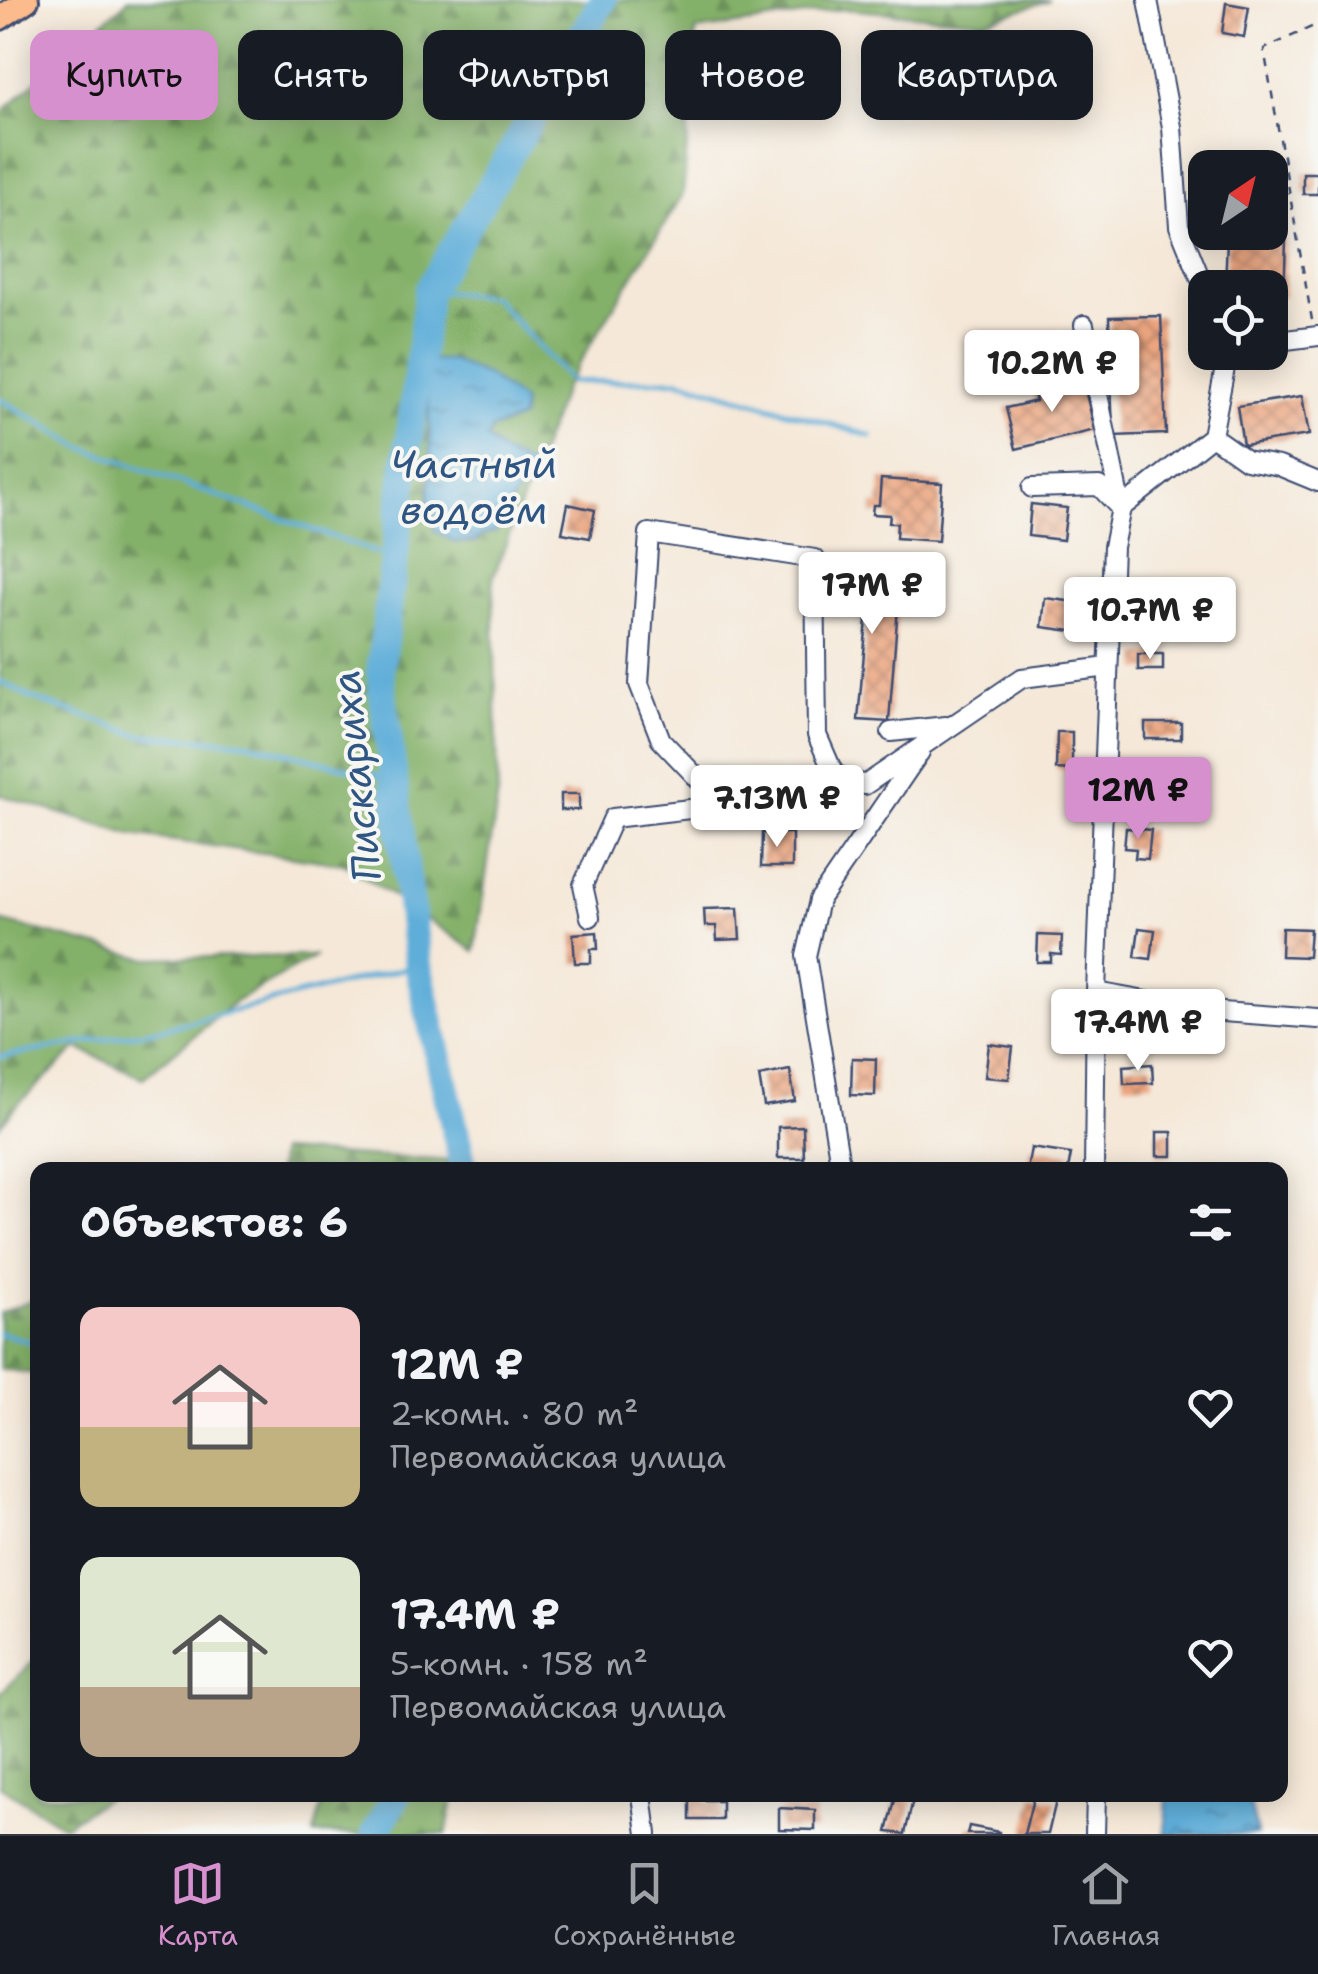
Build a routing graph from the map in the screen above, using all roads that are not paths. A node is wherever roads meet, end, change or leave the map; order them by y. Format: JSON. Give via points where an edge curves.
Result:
{"nodes":[{"id":1,"x":27,"y":0,"type":"edge"},
{"id":2,"x":1148,"y":0,"type":"edge"},
{"id":3,"x":0,"y":18,"type":"edge"},
{"id":4,"x":1197,"y":270,"type":"edge"},
{"id":5,"x":1084,"y":325,"type":"dead end"},
{"id":6,"x":1316,"y":336,"type":"edge"},
{"id":7,"x":1288,"y":340,"type":"edge"},
{"id":8,"x":1225,"y":370,"type":"edge"},
{"id":9,"x":1212,"y":436,"type":"junction"},
{"id":10,"x":1318,"y":482,"type":"edge"},
{"id":11,"x":1032,"y":488,"type":"dead end"},
{"id":12,"x":1120,"y":508,"type":"junction"},
{"id":13,"x":1108,"y":667,"type":"junction"},
{"id":14,"x":952,"y":726,"type":"junction"},
{"id":15,"x":891,"y":732,"type":"dead end"},
{"id":16,"x":926,"y":743,"type":"junction"},
{"id":17,"x":851,"y":781,"type":"junction"},
{"id":18,"x":734,"y":804,"type":"junction"},
{"id":19,"x":590,"y":918,"type":"dead end"},
{"id":20,"x":1096,"y":992,"type":"junction"},
{"id":21,"x":1318,"y":1019,"type":"edge"},
{"id":22,"x":840,"y":1162,"type":"edge"},
{"id":23,"x":1094,"y":1162,"type":"edge"},
{"id":24,"x":643,"y":1802,"type":"edge"},
{"id":25,"x":1096,"y":1802,"type":"edge"},
{"id":26,"x":647,"y":1834,"type":"edge"},
{"id":27,"x":1095,"y":1834,"type":"edge"}],
"edges":[{"from":1,"to":3,"type":"main road"},
{"from":2,"to":4,"type":"street","via":[[1172,128],[1179,226]]},
{"from":5,"to":12,"type":"street"},
{"from":6,"to":7,"type":"street"},
{"from":8,"to":9,"type":"street"},
{"from":9,"to":10,"type":"street","via":[[1246,460]]},
{"from":9,"to":12,"type":"street"},
{"from":11,"to":12,"type":"street","via":[[1099,486]]},
{"from":12,"to":13,"type":"street","via":[[1112,547]]},
{"from":13,"to":14,"type":"street","via":[[1022,678]]},
{"from":13,"to":20,"type":"street"},
{"from":14,"to":15,"type":"street"},
{"from":14,"to":16,"type":"street"},
{"from":16,"to":17,"type":"street","via":[[864,785]]},
{"from":16,"to":22,"type":"street","via":[[819,900],[806,956]]},
{"from":17,"to":18,"type":"street"},
{"from":17,"to":18,"type":"street","via":[[834,774],[817,736],[815,558],[649,533],[639,684],[660,740],[707,788]]},
{"from":18,"to":19,"type":"street","via":[[613,818],[583,885]]},
{"from":20,"to":21,"type":"street","via":[[1195,1010]]},
{"from":20,"to":23,"type":"street"},
{"from":24,"to":26,"type":"street"},
{"from":25,"to":27,"type":"street"}]}
